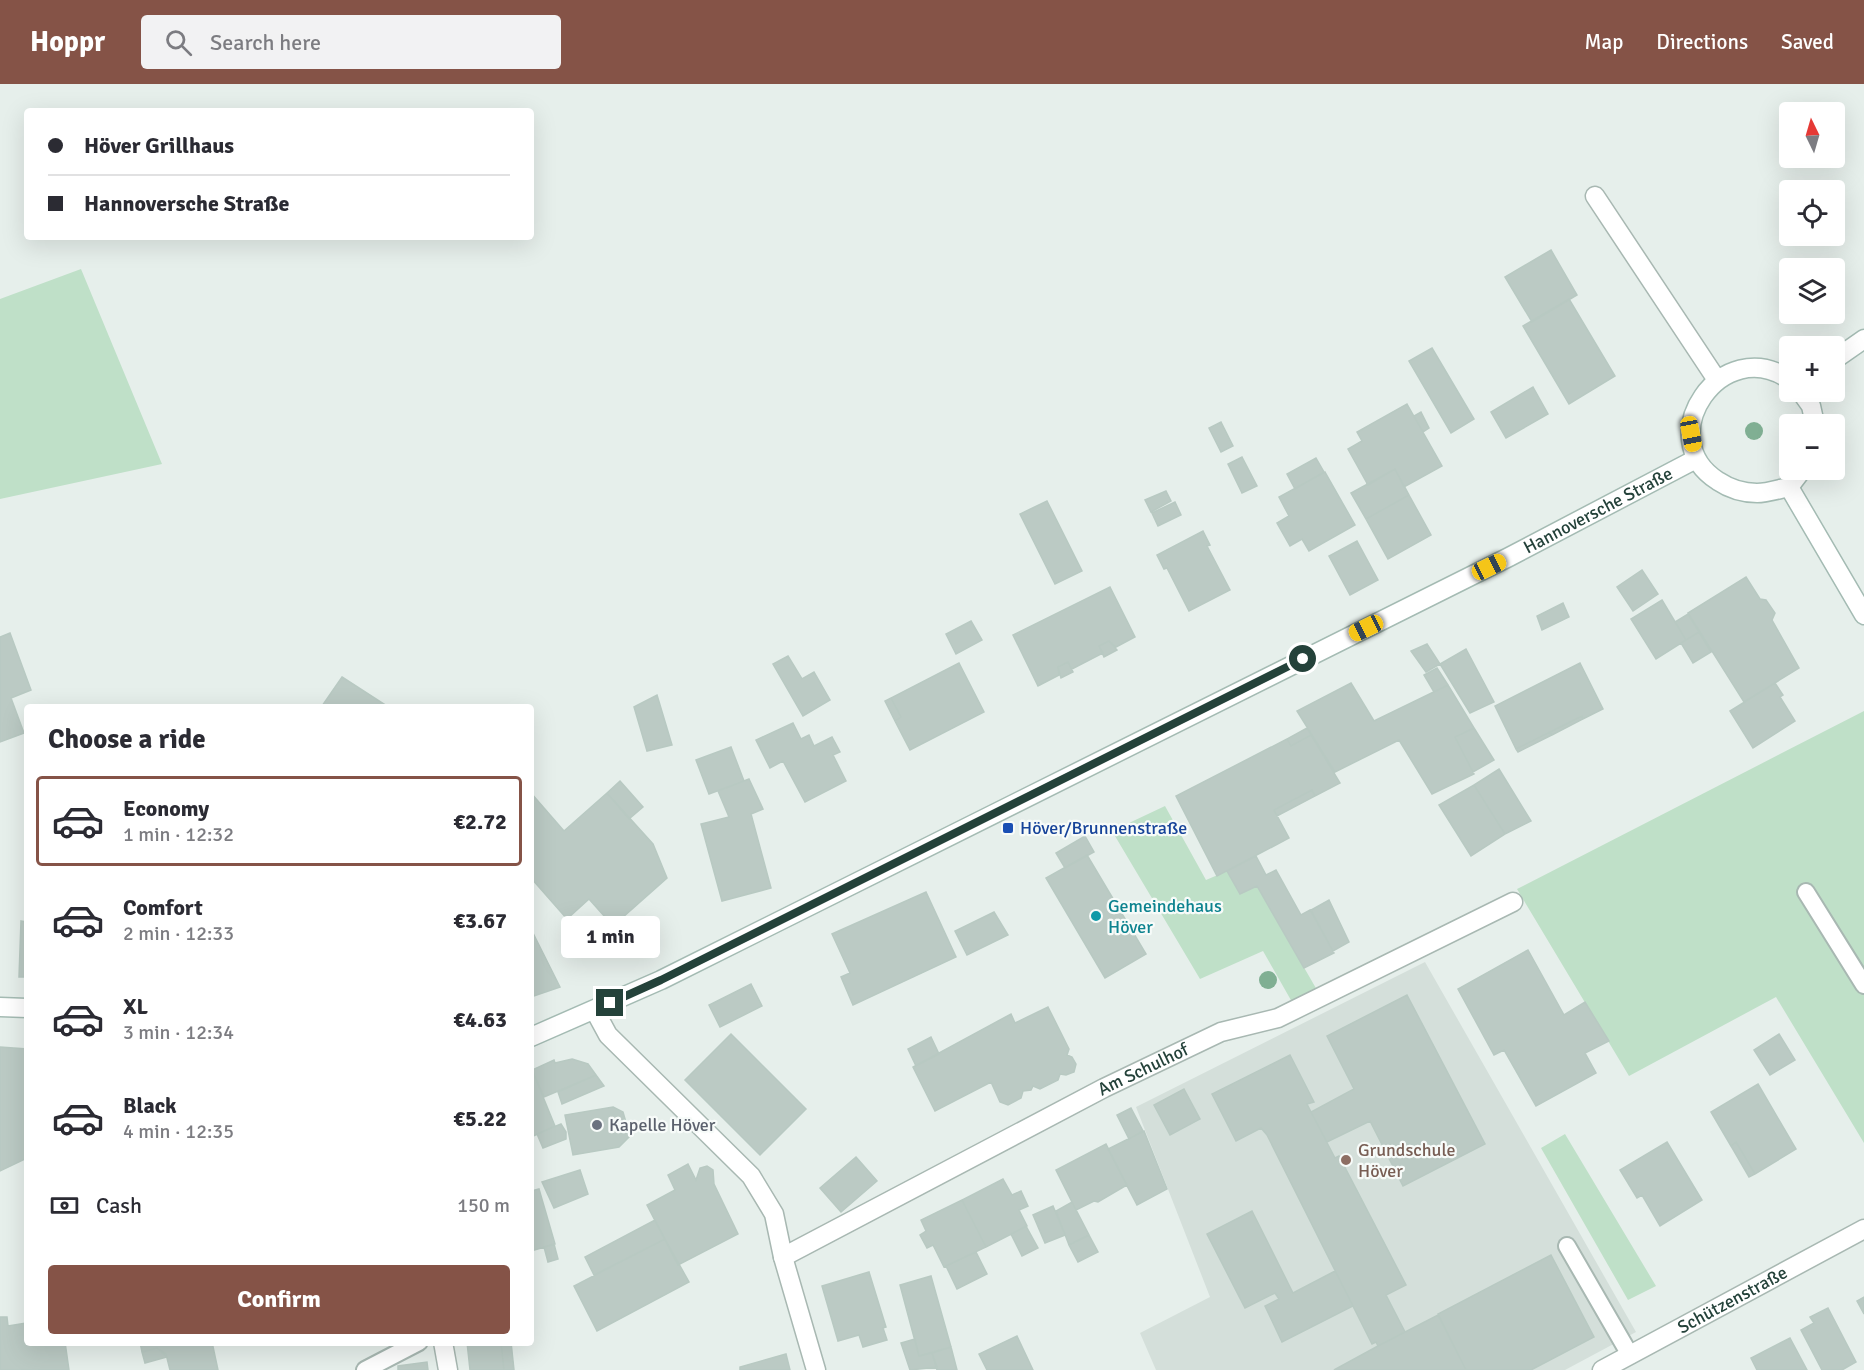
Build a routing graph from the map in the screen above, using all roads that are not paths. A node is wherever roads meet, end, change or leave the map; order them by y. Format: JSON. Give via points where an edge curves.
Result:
{"nodes":[{"id":1,"x":1595,"y":196,"type":"dead end"},
{"id":2,"x":1864,"y":339,"type":"edge"},
{"id":3,"x":1845,"y":352,"type":"edge"},
{"id":4,"x":1779,"y":374,"type":"edge"},
{"id":5,"x":1717,"y":380,"type":"junction"},
{"id":6,"x":1696,"y":459,"type":"junction"},
{"id":7,"x":1794,"y":480,"type":"edge"},
{"id":8,"x":1789,"y":487,"type":"junction"},
{"id":9,"x":1864,"y":615,"type":"edge"},
{"id":10,"x":1806,"y":892,"type":"dead end"},
{"id":11,"x":1513,"y":902,"type":"dead end"},
{"id":12,"x":1864,"y":985,"type":"edge"},
{"id":13,"x":0,"y":1007,"type":"edge"},
{"id":14,"x":24,"y":1008,"type":"edge"},
{"id":15,"x":595,"y":1011,"type":"junction"},
{"id":16,"x":534,"y":1036,"type":"edge"},
{"id":17,"x":1864,"y":1229,"type":"edge"},
{"id":18,"x":1567,"y":1246,"type":"dead end"},
{"id":19,"x":783,"y":1257,"type":"junction"},
{"id":20,"x":411,"y":1346,"type":"edge"},
{"id":21,"x":444,"y":1346,"type":"edge"},
{"id":22,"x":1630,"y":1355,"type":"junction"},
{"id":23,"x":365,"y":1370,"type":"edge"},
{"id":24,"x":447,"y":1370,"type":"edge"},
{"id":25,"x":816,"y":1370,"type":"edge"},
{"id":26,"x":1602,"y":1370,"type":"edge"}],
"edges":[{"from":1,"to":5,"type":"street"},
{"from":2,"to":3,"type":"street"},
{"from":4,"to":5,"type":"street","via":[[1758,368],[1737,370]]},
{"from":5,"to":6,"type":"street","via":[[1702,395],[1693,413],[1691,434]]},
{"from":6,"to":8,"type":"street","via":[[1710,476],[1731,490],[1757,493]]},
{"from":6,"to":15,"type":"street","name":"Hannoversche Straße","via":[[1509,557]]},
{"from":7,"to":8,"type":"street"},
{"from":8,"to":9,"type":"street"},
{"from":10,"to":12,"type":"lane"},
{"from":11,"to":19,"type":"street","name":"Am Schulhof","via":[[1278,1018],[1221,1032],[1104,1088]]},
{"from":13,"to":14,"type":"street"},
{"from":15,"to":16,"type":"street","name":"Hannoversche Straße"},
{"from":15,"to":19,"type":"street","via":[[608,1035],[751,1176],[774,1214]]},
{"from":17,"to":22,"type":"street","name":"Schützenstraße"},
{"from":18,"to":22,"type":"lane"},
{"from":19,"to":25,"type":"street"},
{"from":20,"to":23,"type":"lane"},
{"from":21,"to":24,"type":"street"},
{"from":22,"to":26,"type":"street","name":"Schützenstraße"}]}
